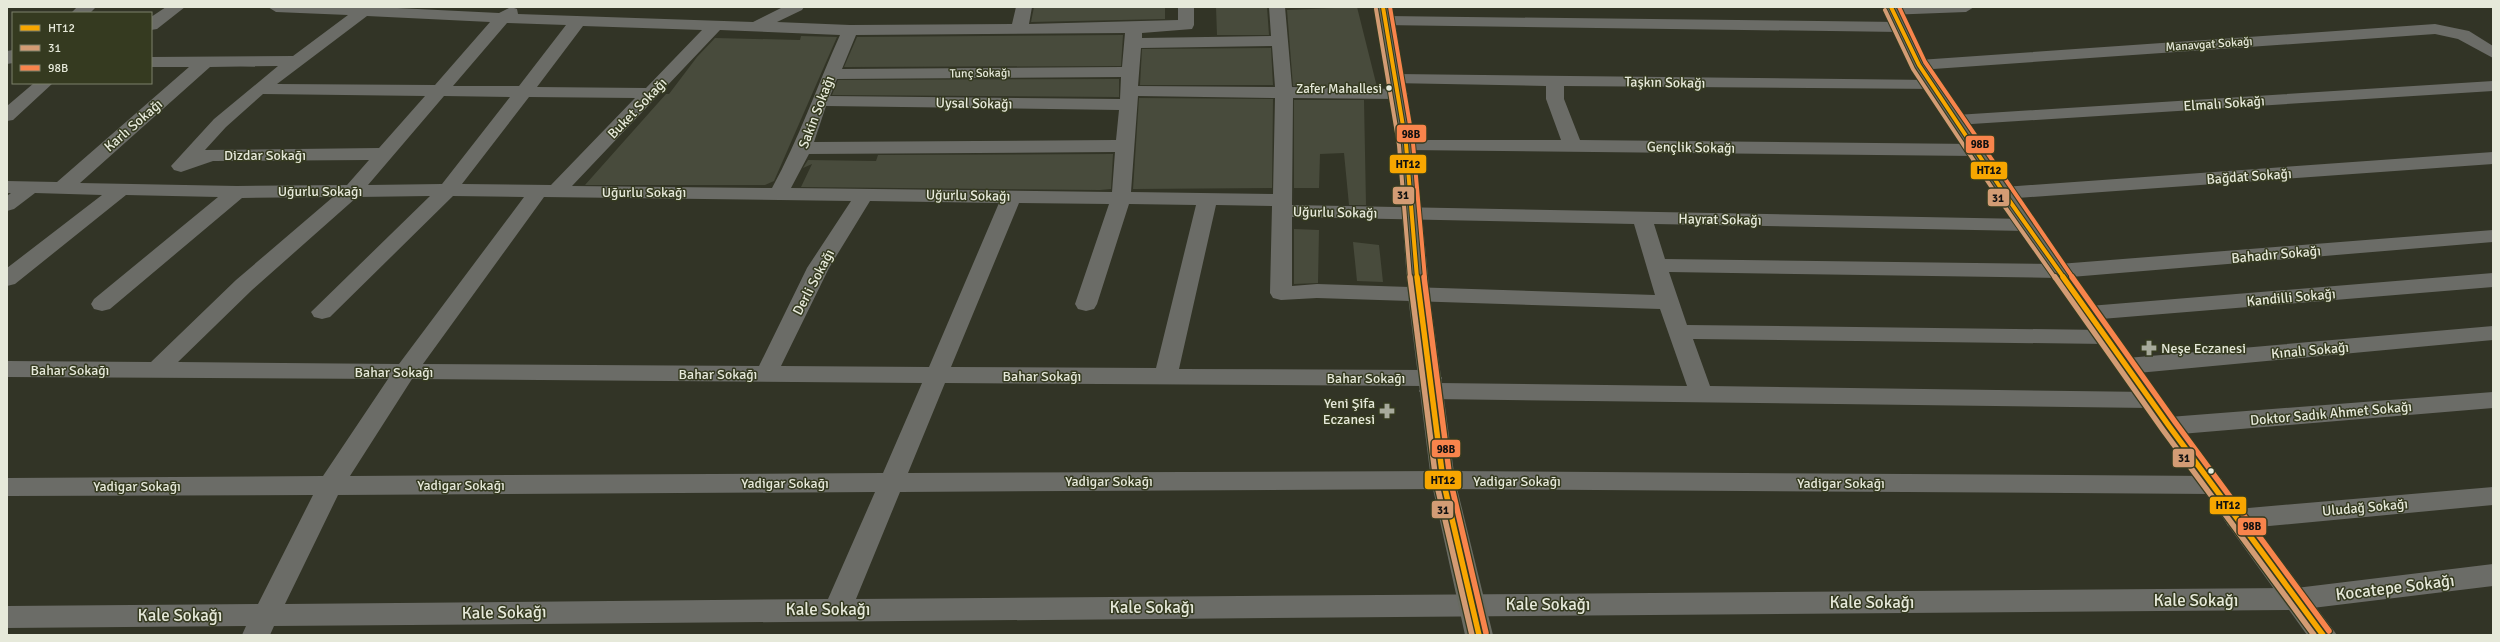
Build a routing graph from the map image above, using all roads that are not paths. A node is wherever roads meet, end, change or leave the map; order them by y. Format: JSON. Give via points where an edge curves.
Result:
{"nodes":[{"id":1,"x":177,"y":7,"type":"edge"},
{"id":2,"x":276,"y":7,"type":"edge"},
{"id":3,"x":519,"y":7,"type":"edge"},
{"id":4,"x":796,"y":7,"type":"edge"},
{"id":5,"x":1024,"y":7,"type":"edge"},
{"id":6,"x":1186,"y":7,"type":"edge"},
{"id":7,"x":1277,"y":7,"type":"edge"},
{"id":8,"x":1659,"y":7,"type":"edge"},
{"id":9,"x":1966,"y":7,"type":"edge"},
{"id":10,"x":303,"y":8,"type":"edge"},
{"id":11,"x":366,"y":9,"type":"edge"},
{"id":12,"x":437,"y":11,"type":"edge"},
{"id":13,"x":1385,"y":14,"type":"edge"},
{"id":14,"x":1895,"y":15,"type":"edge"},
{"id":15,"x":504,"y":18,"type":"junction"},
{"id":16,"x":579,"y":20,"type":"junction"},
{"id":17,"x":152,"y":24,"type":"edge"},
{"id":18,"x":717,"y":24,"type":"junction"},
{"id":19,"x":1668,"y":24,"type":"junction"},
{"id":20,"x":1186,"y":25,"type":"junction"},
{"id":21,"x":1020,"y":27,"type":"junction"},
{"id":22,"x":754,"y":28,"type":"junction"},
{"id":23,"x":850,"y":30,"type":"junction"},
{"id":24,"x":1133,"y":35,"type":"junction"},
{"id":25,"x":1281,"y":40,"type":"junction"},
{"id":26,"x":1186,"y":42,"type":"junction"},
{"id":27,"x":2493,"y":53,"type":"edge"},
{"id":28,"x":299,"y":61,"type":"junction"},
{"id":29,"x":152,"y":62,"type":"edge"},
{"id":30,"x":205,"y":62,"type":"junction"},
{"id":31,"x":1919,"y":65,"type":"junction"},
{"id":32,"x":1130,"y":72,"type":"junction"},
{"id":33,"x":831,"y":74,"type":"junction"},
{"id":34,"x":1555,"y":81,"type":"junction"},
{"id":35,"x":43,"y":84,"type":"edge"},
{"id":36,"x":1933,"y":85,"type":"junction"},
{"id":37,"x":1398,"y":86,"type":"junction"},
{"id":38,"x":2493,"y":86,"type":"edge"},
{"id":39,"x":259,"y":89,"type":"junction"},
{"id":40,"x":439,"y":92,"type":"junction"},
{"id":41,"x":524,"y":92,"type":"junction"},
{"id":42,"x":1284,"y":93,"type":"junction"},
{"id":43,"x":650,"y":94,"type":"junction"},
{"id":44,"x":1128,"y":98,"type":"junction"},
{"id":45,"x":819,"y":101,"type":"junction"},
{"id":46,"x":7,"y":116,"type":"edge"},
{"id":47,"x":1956,"y":120,"type":"junction"},
{"id":48,"x":1406,"y":144,"type":"junction"},
{"id":49,"x":1124,"y":146,"type":"junction"},
{"id":50,"x":1572,"y":146,"type":"junction"},
{"id":51,"x":803,"y":148,"type":"junction"},
{"id":52,"x":1976,"y":150,"type":"junction"},
{"id":53,"x":385,"y":154,"type":"junction"},
{"id":54,"x":2493,"y":158,"type":"edge"},
{"id":55,"x":181,"y":166,"type":"junction"},
{"id":56,"x":7,"y":187,"type":"edge"},
{"id":57,"x":30,"y":188,"type":"junction"},
{"id":58,"x":62,"y":188,"type":"junction"},
{"id":59,"x":121,"y":190,"type":"junction"},
{"id":60,"x":158,"y":190,"type":"junction"},
{"id":61,"x":448,"y":190,"type":"junction"},
{"id":62,"x":352,"y":191,"type":"junction"},
{"id":63,"x":547,"y":191,"type":"junction"},
{"id":64,"x":237,"y":192,"type":"junction"},
{"id":65,"x":779,"y":193,"type":"junction"},
{"id":66,"x":2004,"y":193,"type":"junction"},
{"id":67,"x":865,"y":194,"type":"junction"},
{"id":68,"x":1012,"y":196,"type":"junction"},
{"id":69,"x":1120,"y":197,"type":"junction"},
{"id":70,"x":1207,"y":199,"type":"junction"},
{"id":71,"x":7,"y":205,"type":"edge"},
{"id":72,"x":1282,"y":206,"type":"junction"},
{"id":73,"x":1413,"y":213,"type":"junction"},
{"id":74,"x":1642,"y":218,"type":"junction"},
{"id":75,"x":2027,"y":225,"type":"junction"},
{"id":76,"x":2493,"y":236,"type":"edge"},
{"id":77,"x":1658,"y":265,"type":"junction"},
{"id":78,"x":2059,"y":271,"type":"junction"},
{"id":79,"x":7,"y":279,"type":"edge"},
{"id":80,"x":2493,"y":280,"type":"edge"},
{"id":81,"x":1419,"y":296,"type":"junction"},
{"id":82,"x":1668,"y":302,"type":"junction"},
{"id":83,"x":102,"y":304,"type":"dead end"},
{"id":84,"x":1086,"y":304,"type":"dead end"},
{"id":85,"x":322,"y":312,"type":"dead end"},
{"id":86,"x":2089,"y":313,"type":"junction"},
{"id":87,"x":1681,"y":332,"type":"junction"},
{"id":88,"x":2493,"y":334,"type":"edge"},
{"id":89,"x":2106,"y":337,"type":"junction"},
{"id":90,"x":2127,"y":366,"type":"junction"},
{"id":91,"x":7,"y":369,"type":"edge"},
{"id":92,"x":157,"y":370,"type":"junction"},
{"id":93,"x":405,"y":372,"type":"junction"},
{"id":94,"x":766,"y":374,"type":"junction"},
{"id":95,"x":936,"y":375,"type":"junction"},
{"id":96,"x":1166,"y":376,"type":"junction"},
{"id":97,"x":1430,"y":384,"type":"junction"},
{"id":98,"x":1701,"y":394,"type":"junction"},
{"id":99,"x":2150,"y":400,"type":"junction"},
{"id":100,"x":2493,"y":400,"type":"edge"},
{"id":101,"x":2169,"y":426,"type":"junction"},
{"id":102,"x":1443,"y":480,"type":"junction"},
{"id":103,"x":892,"y":482,"type":"junction"},
{"id":104,"x":2212,"y":485,"type":"junction"},
{"id":105,"x":330,"y":486,"type":"junction"},
{"id":106,"x":7,"y":487,"type":"edge"},
{"id":107,"x":2493,"y":496,"type":"edge"},
{"id":108,"x":2237,"y":519,"type":"junction"},
{"id":109,"x":2493,"y":575,"type":"edge"},
{"id":110,"x":2296,"y":599,"type":"junction"},
{"id":111,"x":1471,"y":604,"type":"junction"},
{"id":112,"x":838,"y":609,"type":"junction"},
{"id":113,"x":7,"y":617,"type":"edge"},
{"id":114,"x":262,"y":625,"type":"edge"},
{"id":115,"x":1479,"y":635,"type":"edge"},
{"id":116,"x":2323,"y":635,"type":"edge"}],
"edges":[{"from":1,"to":17,"type":"street"},
{"from":2,"to":10,"type":"street"},
{"from":3,"to":15,"type":"street"},
{"from":4,"to":22,"type":"street"},
{"from":5,"to":21,"type":"street"},
{"from":6,"to":20,"type":"street"},
{"from":7,"to":25,"type":"street"},
{"from":8,"to":19,"type":"street"},
{"from":9,"to":14,"type":"street"},
{"from":10,"to":11,"type":"street"},
{"from":11,"to":12,"type":"street"},
{"from":11,"to":28,"type":"street"},
{"from":12,"to":15,"type":"street"},
{"from":13,"to":19,"type":"street"},
{"from":13,"to":37,"type":"main road"},
{"from":14,"to":19,"type":"street"},
{"from":14,"to":31,"type":"main road"},
{"from":15,"to":16,"type":"street"},
{"from":15,"to":40,"type":"street"},
{"from":16,"to":18,"type":"street"},
{"from":16,"to":41,"type":"street"},
{"from":18,"to":22,"type":"street"},
{"from":18,"to":43,"type":"street","name":"Buket Sokağı"},
{"from":20,"to":24,"type":"street"},
{"from":20,"to":26,"type":"street"},
{"from":21,"to":23,"type":"street"},
{"from":21,"to":24,"type":"street"},
{"from":22,"to":23,"type":"street"},
{"from":23,"to":33,"type":"street","name":"Sakin Sokağı"},
{"from":24,"to":26,"type":"street"},
{"from":24,"to":32,"type":"street"},
{"from":25,"to":26,"type":"street"},
{"from":25,"to":42,"type":"street"},
{"from":27,"to":31,"type":"street","name":"Manavgat Sokağı","via":[[2463,35],[2435,29]]},
{"from":28,"to":30,"type":"street"},
{"from":28,"to":39,"type":"street"},
{"from":29,"to":30,"type":"street"},
{"from":30,"to":58,"type":"street","name":"Karlı Sokağı"},
{"from":31,"to":36,"type":"main road"},
{"from":32,"to":33,"type":"street","name":"Tunç Sokağı"},
{"from":32,"to":44,"type":"street"},
{"from":33,"to":45,"type":"street","name":"Sakin Sokağı"},
{"from":34,"to":36,"type":"street","name":"Taşkın Sokağı"},
{"from":34,"to":37,"type":"street","name":"Taşkın Sokağı"},
{"from":34,"to":50,"type":"street","via":[[1555,99]]},
{"from":35,"to":46,"type":"street"},
{"from":36,"to":47,"type":"main road"},
{"from":37,"to":42,"type":"street","name":"Uysal Sokağı"},
{"from":37,"to":48,"type":"main road"},
{"from":38,"to":47,"type":"street","name":"Elmalı Sokağı"},
{"from":39,"to":40,"type":"street"},
{"from":39,"to":55,"type":"street","via":[[220,123]]},
{"from":40,"to":41,"type":"street"},
{"from":40,"to":53,"type":"street"},
{"from":41,"to":43,"type":"street"},
{"from":41,"to":61,"type":"street"},
{"from":42,"to":44,"type":"street","name":"Uysal Sokağı"},
{"from":42,"to":72,"type":"street"},
{"from":43,"to":63,"type":"street","name":"Buket Sokağı"},
{"from":44,"to":45,"type":"street","name":"Uysal Sokağı"},
{"from":44,"to":49,"type":"street"},
{"from":45,"to":51,"type":"street","name":"Sakin Sokağı"},
{"from":47,"to":52,"type":"main road"},
{"from":48,"to":50,"type":"street","name":"Gençlik Sokağı"},
{"from":48,"to":73,"type":"main road"},
{"from":49,"to":51,"type":"street"},
{"from":49,"to":69,"type":"street"},
{"from":50,"to":52,"type":"street","name":"Gençlik Sokağı"},
{"from":51,"to":65,"type":"street","name":"Sakin Sokağı"},
{"from":52,"to":66,"type":"main road"},
{"from":53,"to":55,"type":"street","name":"Dizdar Sokağı","via":[[210,155]]},
{"from":53,"to":62,"type":"street"},
{"from":54,"to":66,"type":"street","name":"Bağdat Sokağı"},
{"from":55,"to":60,"type":"street","name":"Dizdar Sokağı"},
{"from":56,"to":57,"type":"street","name":"Uğurlu Sokağı"},
{"from":57,"to":58,"type":"street","name":"Uğurlu Sokağı"},
{"from":57,"to":71,"type":"street"},
{"from":58,"to":59,"type":"street","name":"Uğurlu Sokağı"},
{"from":59,"to":60,"type":"street","name":"Uğurlu Sokağı"},
{"from":59,"to":79,"type":"street"},
{"from":60,"to":64,"type":"street","name":"Uğurlu Sokağı"},
{"from":61,"to":62,"type":"street","name":"Uğurlu Sokağı"},
{"from":61,"to":63,"type":"street","name":"Uğurlu Sokağı"},
{"from":61,"to":85,"type":"street"},
{"from":62,"to":64,"type":"street","name":"Uğurlu Sokağı"},
{"from":62,"to":92,"type":"street","via":[[244,285]]},
{"from":63,"to":65,"type":"street","name":"Uğurlu Sokağı"},
{"from":63,"to":93,"type":"street","name":"Buket Sokağı"},
{"from":64,"to":83,"type":"street"},
{"from":65,"to":67,"type":"street","name":"Uğurlu Sokağı"},
{"from":66,"to":75,"type":"main road"},
{"from":67,"to":68,"type":"street","name":"Uğurlu Sokağı"},
{"from":67,"to":94,"type":"street","name":"Derli Sokağı","via":[[818,268]]},
{"from":68,"to":69,"type":"street","name":"Uğurlu Sokağı"},
{"from":68,"to":95,"type":"street"},
{"from":69,"to":70,"type":"street","name":"Uğurlu Sokağı"},
{"from":69,"to":84,"type":"street"},
{"from":70,"to":72,"type":"street","name":"Uğurlu Sokağı"},
{"from":70,"to":96,"type":"street"},
{"from":72,"to":73,"type":"street","name":"Uğurlu Sokağı"},
{"from":72,"to":81,"type":"street","via":[[1281,293],[1317,291]]},
{"from":73,"to":74,"type":"street","name":"Hayrat Sokağı"},
{"from":73,"to":81,"type":"main road"},
{"from":74,"to":75,"type":"street","name":"Hayrat Sokağı"},
{"from":74,"to":77,"type":"street"},
{"from":75,"to":78,"type":"main road"},
{"from":76,"to":78,"type":"street","name":"Bahadır Sokağı"},
{"from":77,"to":78,"type":"street","name":"Bahadır Sokağı"},
{"from":77,"to":82,"type":"street"},
{"from":78,"to":86,"type":"main road"},
{"from":80,"to":86,"type":"street","name":"Kandilli Sokağı"},
{"from":81,"to":82,"type":"street"},
{"from":81,"to":97,"type":"main road"},
{"from":82,"to":87,"type":"street"},
{"from":86,"to":89,"type":"main road"},
{"from":87,"to":89,"type":"street"},
{"from":87,"to":98,"type":"street"},
{"from":88,"to":90,"type":"street","name":"Kınalı Sokağı"},
{"from":89,"to":90,"type":"main road"},
{"from":90,"to":99,"type":"main road"},
{"from":91,"to":92,"type":"street","name":"Bahar Sokağı"},
{"from":92,"to":93,"type":"street","name":"Bahar Sokağı"},
{"from":93,"to":94,"type":"street","name":"Bahar Sokağı"},
{"from":93,"to":105,"type":"street","name":"Buket Sokağı"},
{"from":94,"to":95,"type":"street","name":"Bahar Sokağı"},
{"from":95,"to":96,"type":"street","name":"Bahar Sokağı"},
{"from":95,"to":103,"type":"street"},
{"from":96,"to":97,"type":"street","name":"Bahar Sokağı"},
{"from":97,"to":98,"type":"street","name":"Bahar Sokağı"},
{"from":97,"to":102,"type":"main road"},
{"from":98,"to":99,"type":"street","name":"Bahar Sokağı"},
{"from":99,"to":101,"type":"main road"},
{"from":100,"to":101,"type":"street","name":"Doktor Sadık Ahmet Sokağı"},
{"from":101,"to":104,"type":"main road"},
{"from":102,"to":103,"type":"street","name":"Yadigar Sokağı"},
{"from":102,"to":104,"type":"street","name":"Yadigar Sokağı"},
{"from":102,"to":111,"type":"main road"},
{"from":103,"to":105,"type":"street","name":"Yadigar Sokağı"},
{"from":103,"to":112,"type":"street"},
{"from":104,"to":108,"type":"main road"},
{"from":105,"to":106,"type":"street","name":"Yadigar Sokağı"},
{"from":105,"to":114,"type":"street","name":"Buket Sokağı"},
{"from":107,"to":108,"type":"street","name":"Uludağ Sokağı"},
{"from":108,"to":110,"type":"main road"},
{"from":109,"to":110,"type":"street","name":"Kocatepe Sokağı"},
{"from":110,"to":111,"type":"street","name":"Kale Sokağı"},
{"from":110,"to":116,"type":"main road"},
{"from":111,"to":112,"type":"street","name":"Kale Sokağı"},
{"from":111,"to":115,"type":"main road"},
{"from":112,"to":114,"type":"street","name":"Kale Sokağı"},
{"from":113,"to":114,"type":"street","name":"Kale Sokağı"}]}
